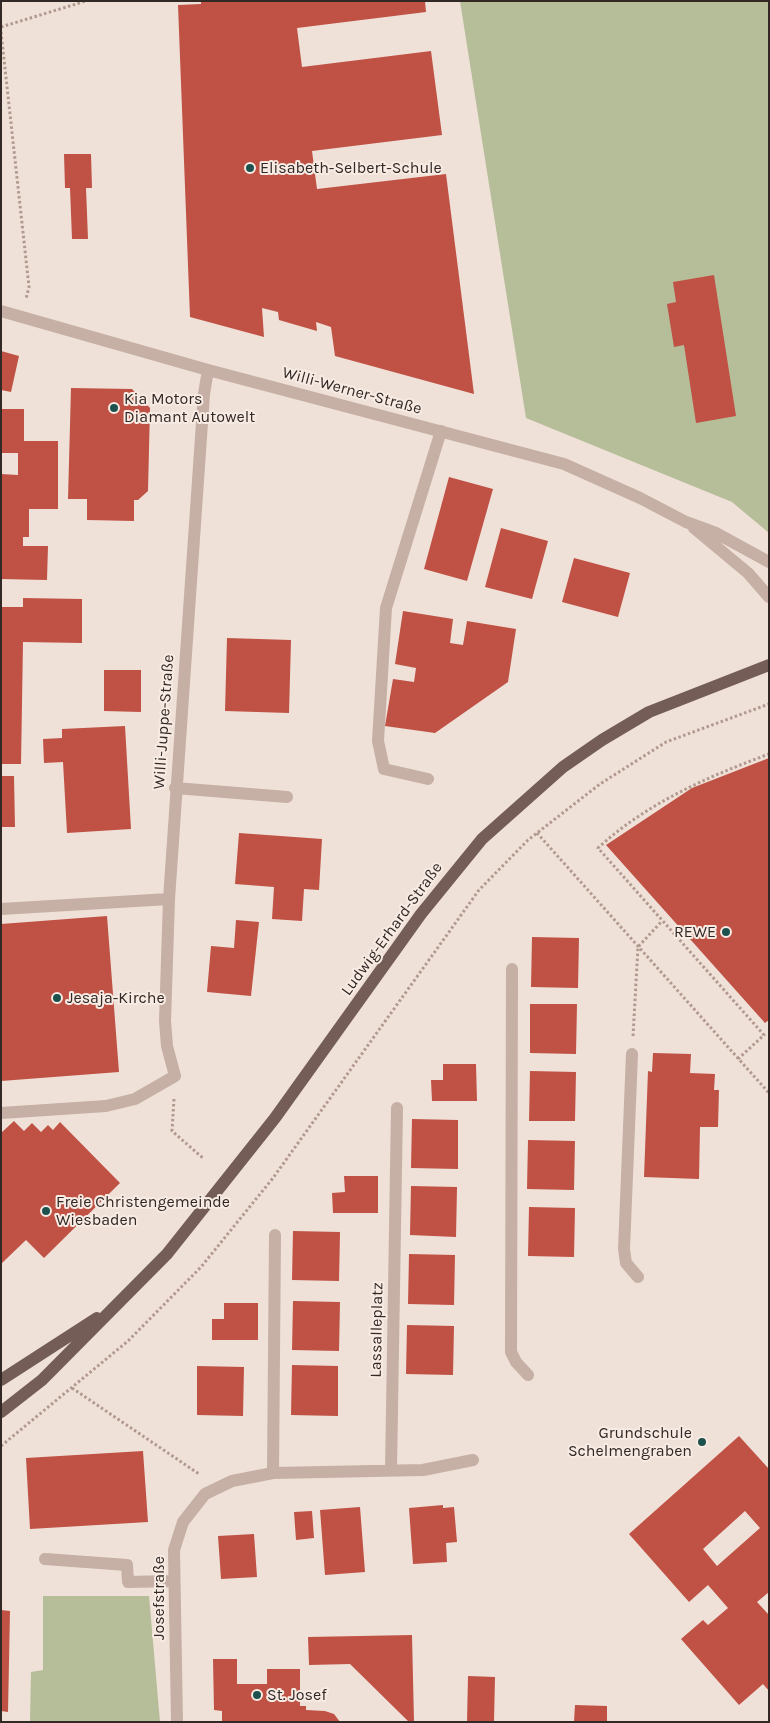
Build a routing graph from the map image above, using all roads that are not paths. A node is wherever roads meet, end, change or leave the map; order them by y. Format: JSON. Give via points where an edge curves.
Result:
{"nodes":[{"id":1,"x":1,"y":311,"type":"edge"},
{"id":2,"x":208,"y":370,"type":"junction"},
{"id":3,"x":441,"y":431,"type":"junction"},
{"id":4,"x":686,"y":522,"type":"junction"},
{"id":5,"x":769,"y":562,"type":"edge"},
{"id":6,"x":769,"y":597,"type":"edge"},
{"id":7,"x":769,"y":665,"type":"edge"},
{"id":8,"x":428,"y":779,"type":"dead end"},
{"id":9,"x":175,"y":788,"type":"junction"},
{"id":10,"x":287,"y":797,"type":"dead end"},
{"id":11,"x":170,"y":899,"type":"junction"},
{"id":12,"x":1,"y":909,"type":"edge"},
{"id":13,"x":512,"y":969,"type":"dead end"},
{"id":14,"x":632,"y":1054,"type":"road end"},
{"id":15,"x":397,"y":1108,"type":"dead end"},
{"id":16,"x":1,"y":1114,"type":"edge"},
{"id":17,"x":275,"y":1235,"type":"dead end"},
{"id":18,"x":638,"y":1277,"type":"dead end"},
{"id":19,"x":118,"y":1304,"type":"junction"},
{"id":20,"x":528,"y":1375,"type":"dead end"},
{"id":21,"x":1,"y":1380,"type":"edge"},
{"id":22,"x":1,"y":1412,"type":"edge"},
{"id":23,"x":473,"y":1460,"type":"dead end"},
{"id":24,"x":391,"y":1470,"type":"junction"},
{"id":25,"x":272,"y":1474,"type":"junction"},
{"id":26,"x":45,"y":1559,"type":"dead end"},
{"id":27,"x":174,"y":1581,"type":"junction"},
{"id":28,"x":177,"y":1722,"type":"edge"}],
"edges":[{"from":1,"to":2,"type":"street","name":"Willi-Werner-Straße"},
{"from":2,"to":3,"type":"street","name":"Willi-Werner-Straße"},
{"from":2,"to":9,"type":"street","name":"Willi-Juppe-Straße"},
{"from":3,"to":4,"type":"street","name":"Willi-Werner-Straße","via":[[564,464]]},
{"from":3,"to":8,"type":"street","via":[[386,608],[378,741],[384,769]]},
{"from":4,"to":5,"type":"street","name":"Willi-Werner-Straße","via":[[716,533]]},
{"from":4,"to":6,"type":"street","name":"Willi-Werner-Straße","via":[[748,573]]},
{"from":7,"to":19,"type":"main road","name":"Ludwig-Erhard-Straße","via":[[649,712],[602,740],[563,767],[482,839],[421,914],[275,1118],[167,1254]]},
{"from":9,"to":10,"type":"street"},
{"from":9,"to":11,"type":"street","name":"Willi-Juppe-Straße"},
{"from":11,"to":12,"type":"street"},
{"from":11,"to":16,"type":"street","name":"Willi-Juppe-Straße","via":[[165,1021],[167,1046],[175,1076],[135,1099],[106,1106]]},
{"from":13,"to":20,"type":"street","via":[[510,1352]]},
{"from":14,"to":18,"type":"street","via":[[624,1250],[626,1263]]},
{"from":15,"to":24,"type":"street","name":"Lassalleplatz"},
{"from":17,"to":25,"type":"street"},
{"from":19,"to":21,"type":"main road","name":"Ludwig-Erhard-Straße"},
{"from":19,"to":22,"type":"main road","name":"Ludwig-Erhard-Straße","via":[[42,1380]]},
{"from":23,"to":24,"type":"street","via":[[423,1470]]},
{"from":24,"to":25,"type":"street","name":"Josefstraße"},
{"from":25,"to":27,"type":"street","name":"Josefstraße","via":[[232,1481],[205,1494],[183,1522],[174,1550]]},
{"from":26,"to":27,"type":"street","via":[[127,1565],[128,1582]]},
{"from":27,"to":28,"type":"street","name":"Josefstraße"}]}
